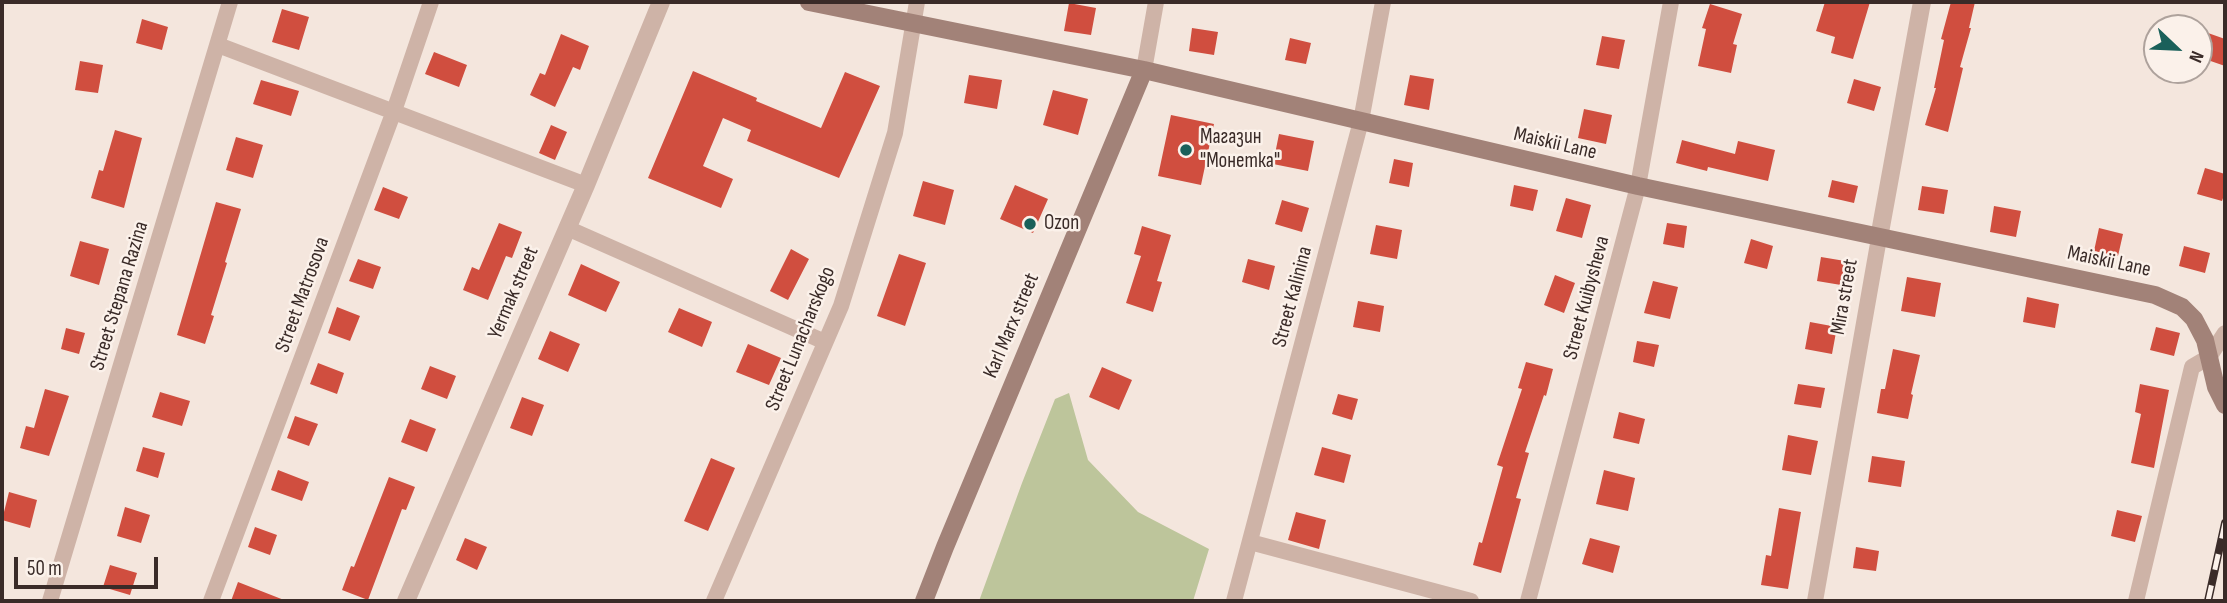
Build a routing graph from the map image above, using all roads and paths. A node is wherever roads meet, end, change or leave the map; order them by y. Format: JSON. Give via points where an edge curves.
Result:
{"nodes":[{"id":1,"x":230,"y":2,"type":"edge"},
{"id":2,"x":430,"y":2,"type":"edge"},
{"id":3,"x":661,"y":2,"type":"edge"},
{"id":4,"x":809,"y":2,"type":"edge"},
{"id":5,"x":917,"y":2,"type":"edge"},
{"id":6,"x":1156,"y":2,"type":"edge"},
{"id":7,"x":1383,"y":2,"type":"edge"},
{"id":8,"x":1671,"y":2,"type":"edge"},
{"id":9,"x":1922,"y":2,"type":"edge"},
{"id":10,"x":913,"y":24,"type":"junction"},
{"id":11,"x":218,"y":45,"type":"junction"},
{"id":12,"x":1144,"y":70,"type":"junction"},
{"id":13,"x":394,"y":111,"type":"junction"},
{"id":14,"x":1361,"y":121,"type":"junction"},
{"id":15,"x":586,"y":185,"type":"junction"},
{"id":16,"x":1638,"y":186,"type":"junction"},
{"id":17,"x":567,"y":228,"type":"junction"},
{"id":18,"x":1879,"y":237,"type":"junction"},
{"id":19,"x":2225,"y":333,"type":"edge"},
{"id":20,"x":825,"y":342,"type":"junction"},
{"id":21,"x":2209,"y":357,"type":"junction"},
{"id":22,"x":2225,"y":405,"type":"edge"},
{"id":23,"x":1251,"y":542,"type":"junction"},
{"id":24,"x":50,"y":601,"type":"edge"},
{"id":25,"x":211,"y":601,"type":"edge"},
{"id":26,"x":406,"y":601,"type":"edge"},
{"id":27,"x":714,"y":601,"type":"edge"},
{"id":28,"x":924,"y":601,"type":"edge"},
{"id":29,"x":1234,"y":601,"type":"edge"},
{"id":30,"x":1471,"y":601,"type":"edge"},
{"id":31,"x":1528,"y":601,"type":"edge"},
{"id":32,"x":1815,"y":601,"type":"edge"},
{"id":33,"x":2136,"y":601,"type":"edge"}],
"edges":[{"from":1,"to":11,"type":"street","name":"Street Stepana Razina"},
{"from":2,"to":13,"type":"street","name":"Street Matrosova"},
{"from":3,"to":15,"type":"street","name":"Yermak street"},
{"from":4,"to":10,"type":"main road","name":"Maiskii Lane"},
{"from":5,"to":10,"type":"street","name":"Street Lunacharskogo"},
{"from":6,"to":12,"type":"street"},
{"from":7,"to":14,"type":"street","name":"Street Kalinina"},
{"from":8,"to":16,"type":"street","name":"Street Kuibysheva"},
{"from":9,"to":18,"type":"street","name":"Mira street"},
{"from":10,"to":12,"type":"main road","name":"Maiskii Lane"},
{"from":10,"to":20,"type":"street","name":"Street Lunacharskogo","via":[[895,133],[841,306]]},
{"from":11,"to":13,"type":"street"},
{"from":11,"to":24,"type":"street","name":"Street Stepana Razina"},
{"from":12,"to":14,"type":"main road","name":"Maiskii Lane"},
{"from":12,"to":28,"type":"main road","name":"Karl Marx street"},
{"from":13,"to":15,"type":"street"},
{"from":13,"to":25,"type":"street","name":"Street Matrosova"},
{"from":14,"to":16,"type":"main road","name":"Maiskii Lane"},
{"from":14,"to":23,"type":"street","name":"Street Kalinina"},
{"from":15,"to":17,"type":"street","name":"Yermak street"},
{"from":16,"to":18,"type":"main road","name":"Maiskii Lane"},
{"from":16,"to":31,"type":"street","name":"Street Kuibysheva"},
{"from":17,"to":20,"type":"street"},
{"from":17,"to":26,"type":"street","name":"Yermak street"},
{"from":18,"to":21,"type":"main road","name":"Maiskii Lane","via":[[2169,300],[2194,319]]},
{"from":18,"to":32,"type":"street","name":"Mira street"},
{"from":19,"to":21,"type":"street"},
{"from":20,"to":27,"type":"street","name":"Street Lunacharskogo"},
{"from":21,"to":22,"type":"main road","name":"Maiskii Lane"},
{"from":21,"to":33,"type":"street","via":[[2192,367]]},
{"from":23,"to":29,"type":"street","name":"Street Kalinina"},
{"from":23,"to":30,"type":"street"}]}
